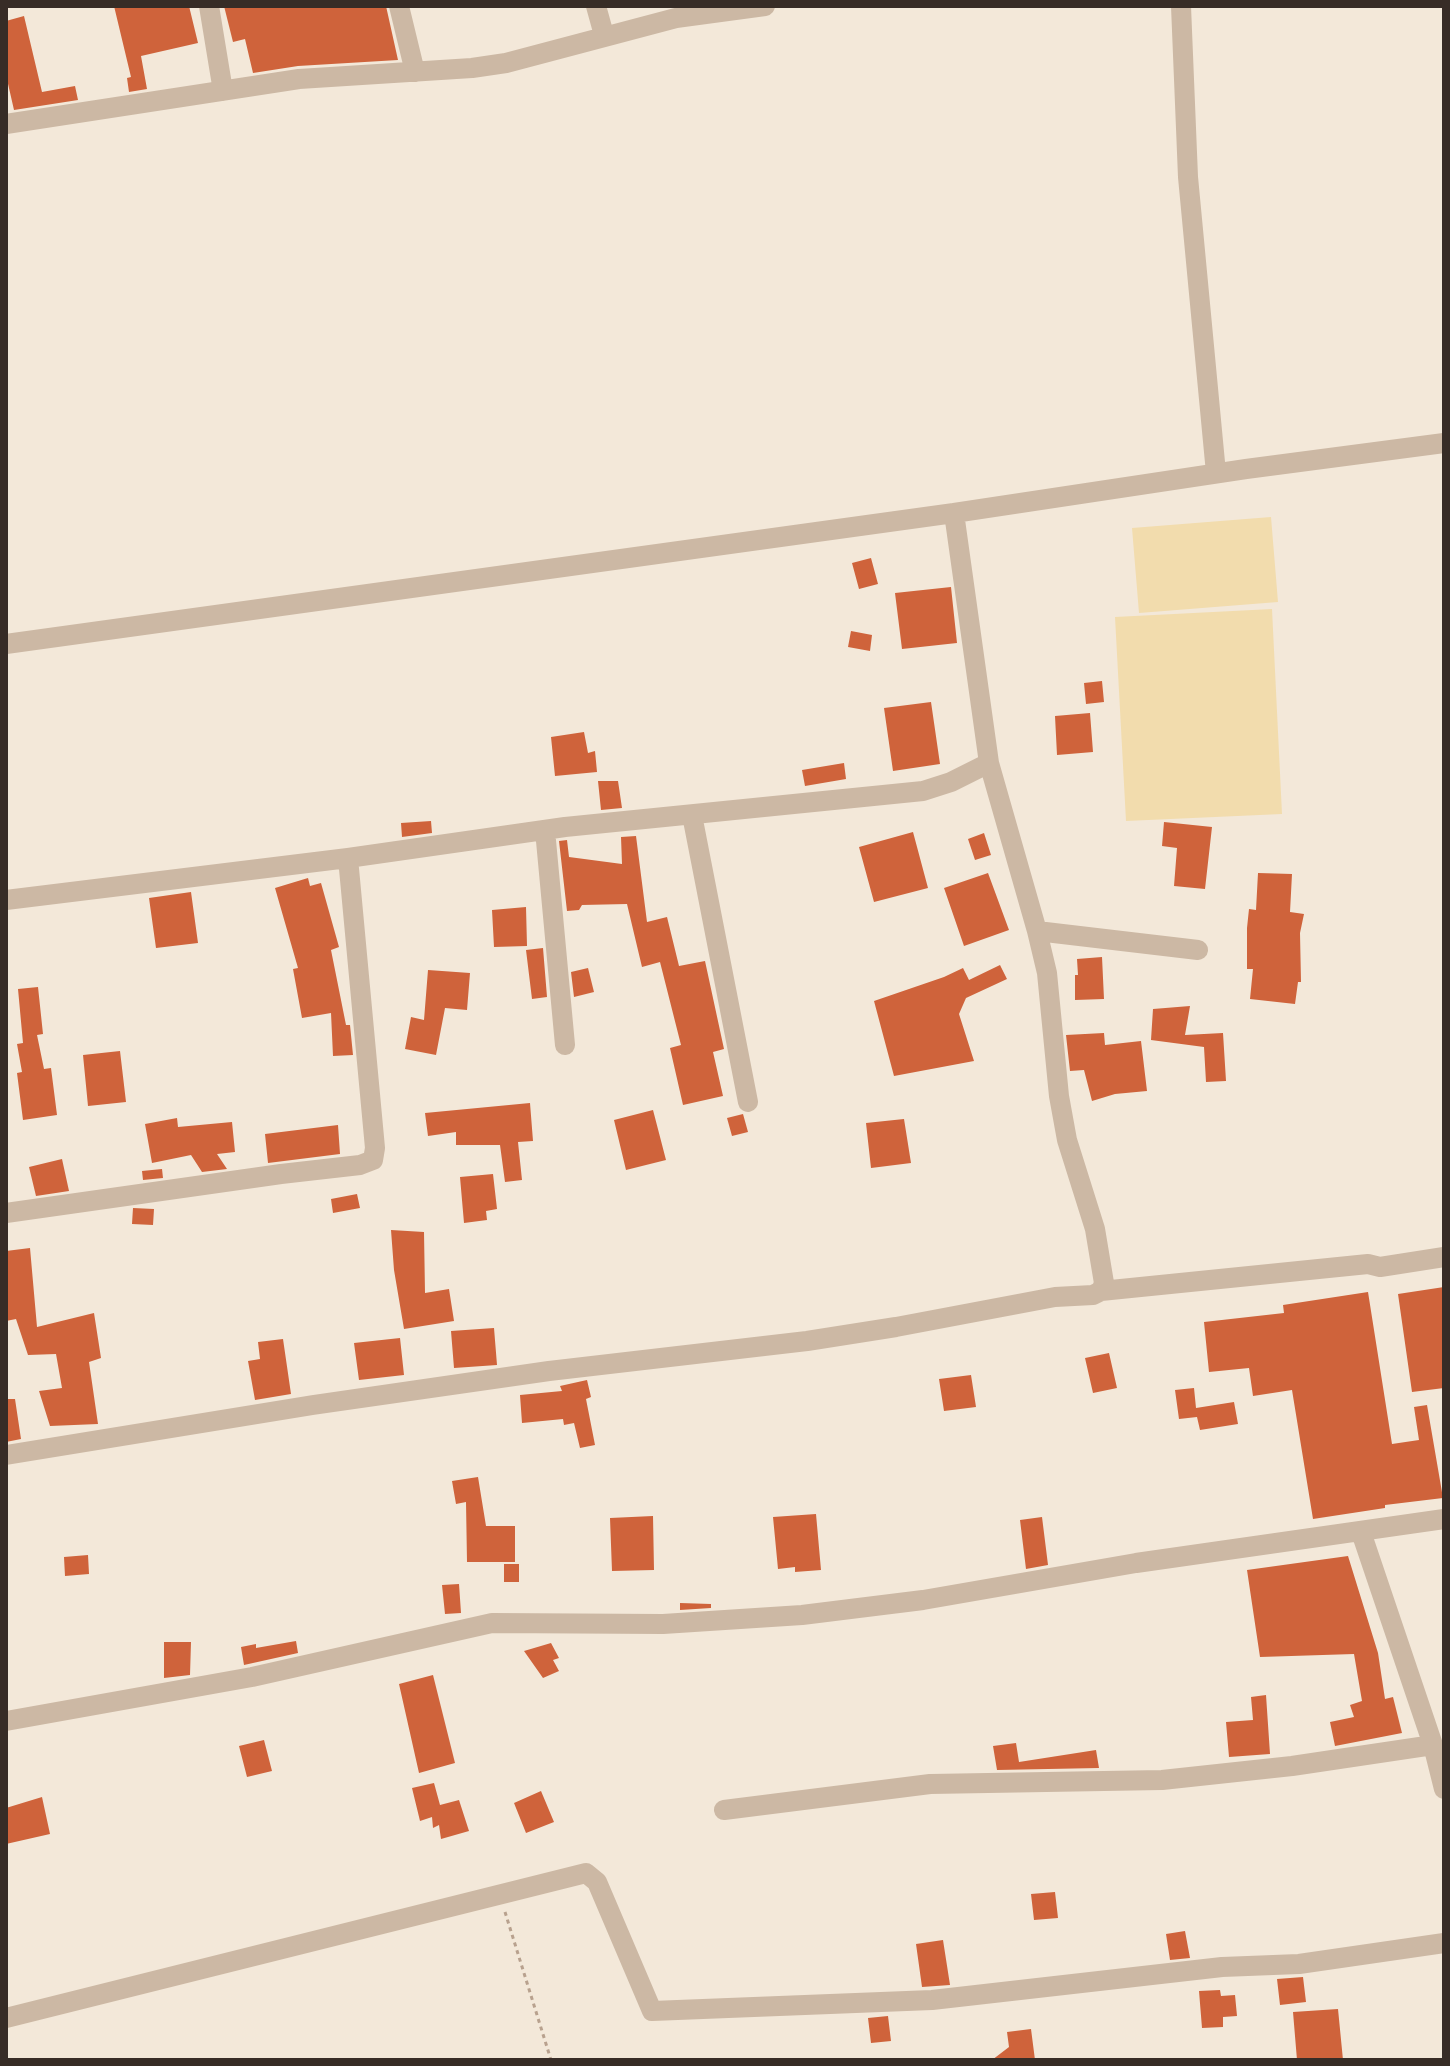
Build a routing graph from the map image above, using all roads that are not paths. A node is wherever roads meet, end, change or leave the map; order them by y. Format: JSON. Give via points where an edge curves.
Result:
{"nodes":[{"id":1,"x":209,"y":6,"type":"edge"},
{"id":2,"x":399,"y":6,"type":"edge"},
{"id":3,"x":596,"y":6,"type":"edge"},
{"id":4,"x":765,"y":6,"type":"edge"},
{"id":5,"x":1181,"y":6,"type":"edge"},
{"id":6,"x":604,"y":35,"type":"junction"},
{"id":7,"x":415,"y":72,"type":"junction"},
{"id":8,"x":223,"y":91,"type":"junction"},
{"id":9,"x":6,"y":124,"type":"edge"},
{"id":10,"x":1444,"y":443,"type":"edge"},
{"id":11,"x":1216,"y":473,"type":"junction"},
{"id":12,"x":954,"y":513,"type":"junction"},
{"id":13,"x":6,"y":644,"type":"edge"},
{"id":14,"x":989,"y":763,"type":"junction"},
{"id":15,"x":692,"y":815,"type":"junction"},
{"id":16,"x":545,"y":830,"type":"junction"},
{"id":17,"x":348,"y":858,"type":"junction"},
{"id":18,"x":6,"y":900,"type":"edge"},
{"id":19,"x":1037,"y":931,"type":"junction"},
{"id":20,"x":1198,"y":950,"type":"dead end"},
{"id":21,"x":565,"y":1045,"type":"dead end"},
{"id":22,"x":748,"y":1102,"type":"dead end"},
{"id":23,"x":6,"y":1213,"type":"edge"},
{"id":24,"x":1444,"y":1257,"type":"edge"},
{"id":25,"x":1101,"y":1291,"type":"junction"},
{"id":26,"x":6,"y":1455,"type":"edge"},
{"id":27,"x":1444,"y":1519,"type":"edge"},
{"id":28,"x":1361,"y":1532,"type":"junction"},
{"id":29,"x":6,"y":1721,"type":"edge"},
{"id":30,"x":1433,"y":1745,"type":"junction"},
{"id":31,"x":1444,"y":1789,"type":"edge"},
{"id":32,"x":724,"y":1810,"type":"dead end"},
{"id":33,"x":1444,"y":1943,"type":"edge"},
{"id":34,"x":6,"y":2018,"type":"edge"}],
"edges":[{"from":1,"to":8,"type":"street"},
{"from":2,"to":7,"type":"street"},
{"from":3,"to":6,"type":"street"},
{"from":4,"to":6,"type":"street"},
{"from":5,"to":11,"type":"street","via":[[1188,177]]},
{"from":6,"to":7,"type":"street","via":[[506,63]]},
{"from":7,"to":8,"type":"street","via":[[299,79]]},
{"from":8,"to":9,"type":"street"},
{"from":10,"to":11,"type":"street"},
{"from":11,"to":12,"type":"street"},
{"from":12,"to":13,"type":"street"},
{"from":12,"to":14,"type":"street"},
{"from":14,"to":15,"type":"street","via":[[923,791]]},
{"from":14,"to":19,"type":"street"},
{"from":15,"to":16,"type":"street"},
{"from":15,"to":22,"type":"street"},
{"from":16,"to":17,"type":"street"},
{"from":16,"to":21,"type":"street"},
{"from":17,"to":18,"type":"street"},
{"from":17,"to":23,"type":"street","via":[[373,1160]]},
{"from":19,"to":20,"type":"street"},
{"from":19,"to":25,"type":"street","via":[[1047,973],[1059,1096],[1095,1229]]},
{"from":24,"to":25,"type":"street"},
{"from":25,"to":26,"type":"street","via":[[807,1341],[313,1405]]},
{"from":27,"to":28,"type":"street"},
{"from":28,"to":29,"type":"street","via":[[802,1615],[663,1624],[492,1623],[252,1677]]},
{"from":28,"to":30,"type":"street"},
{"from":30,"to":31,"type":"street"},
{"from":30,"to":32,"type":"street","via":[[1162,1780],[930,1784]]},
{"from":33,"to":34,"type":"street","via":[[1299,1964],[1222,1967],[932,2000],[652,2011],[597,1882],[586,1873]]}]}
